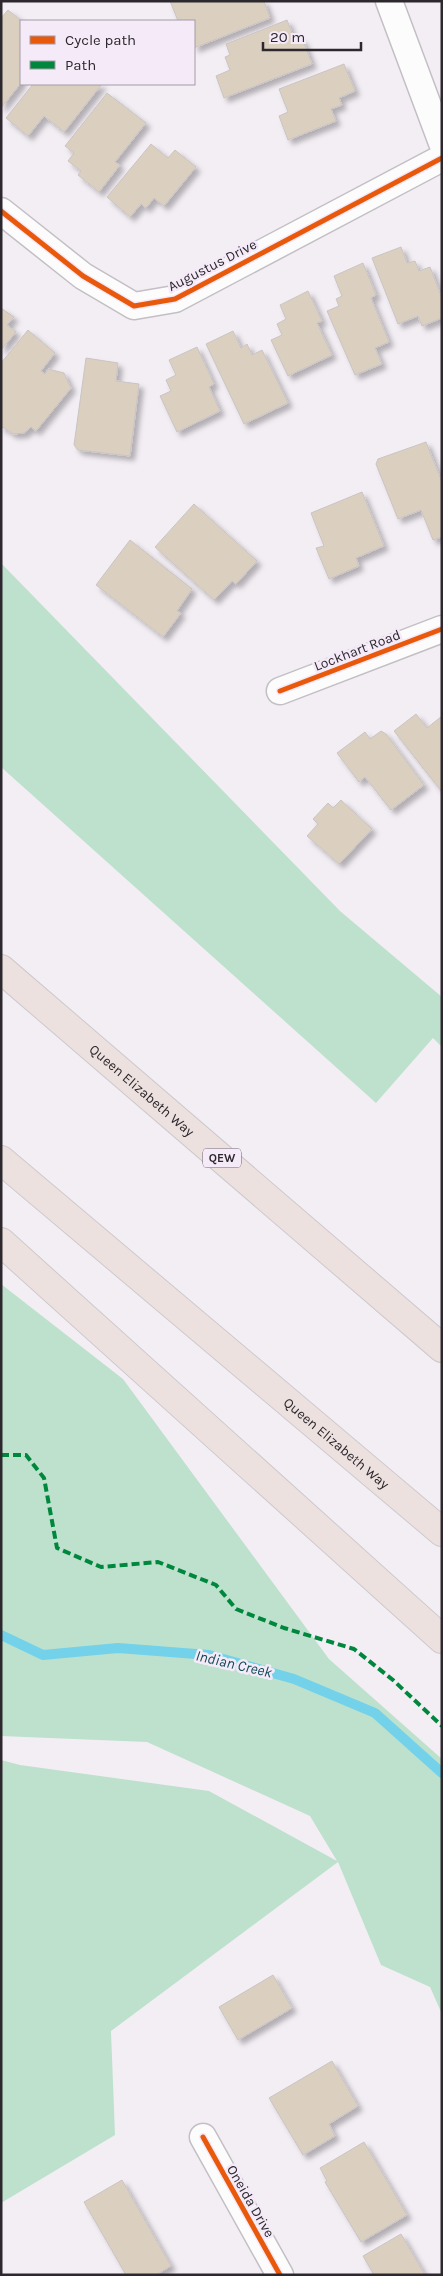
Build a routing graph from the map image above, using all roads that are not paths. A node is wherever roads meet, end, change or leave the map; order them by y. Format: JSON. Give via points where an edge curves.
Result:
{"nodes":[{"id":1,"x":389,"y":1,"type":"edge"},
{"id":2,"x":442,"y":143,"type":"edge"},
{"id":3,"x":442,"y":158,"type":"edge"},
{"id":4,"x":1,"y":212,"type":"edge"},
{"id":5,"x":442,"y":629,"type":"edge"},
{"id":6,"x":280,"y":691,"type":"dead end"},
{"id":7,"x":1,"y":969,"type":"edge"},
{"id":8,"x":1,"y":1160,"type":"edge"},
{"id":9,"x":1,"y":1242,"type":"edge"},
{"id":10,"x":442,"y":1348,"type":"edge"},
{"id":11,"x":442,"y":1532,"type":"edge"},
{"id":12,"x":442,"y":1639,"type":"edge"},
{"id":13,"x":203,"y":2138,"type":"dead end"},
{"id":14,"x":280,"y":2275,"type":"edge"}],
"edges":[{"from":1,"to":2,"type":"street"},
{"from":3,"to":4,"type":"street","name":"Augustus Drive","via":[[175,299],[134,306],[83,276]]},
{"from":5,"to":6,"type":"street","name":"Lockhart Road"},
{"from":7,"to":10,"type":"highway","name":"Queen Elizabeth Way","number":"QEW"},
{"from":8,"to":11,"type":"highway","name":"Queen Elizabeth Way"},
{"from":9,"to":12,"type":"highway"},
{"from":13,"to":14,"type":"street","name":"Oneida Drive"}]}
